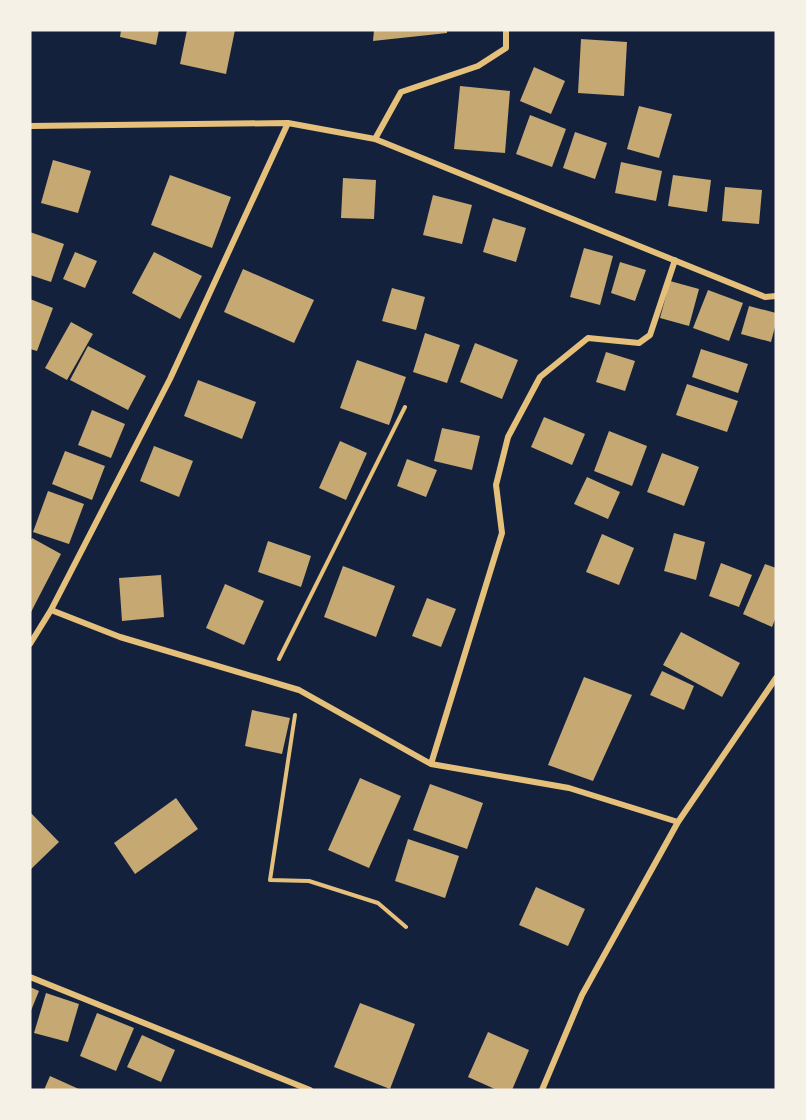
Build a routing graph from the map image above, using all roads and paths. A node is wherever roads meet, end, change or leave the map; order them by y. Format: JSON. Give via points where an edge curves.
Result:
{"nodes":[{"id":1,"x":506,"y":30,"type":"edge"},
{"id":2,"x":288,"y":123,"type":"junction"},
{"id":3,"x":30,"y":126,"type":"edge"},
{"id":4,"x":375,"y":139,"type":"junction"},
{"id":5,"x":675,"y":261,"type":"junction"},
{"id":6,"x":776,"y":296,"type":"edge"},
{"id":7,"x":405,"y":407,"type":"dead end"},
{"id":8,"x":51,"y":610,"type":"junction"},
{"id":9,"x":30,"y":644,"type":"edge"},
{"id":10,"x":776,"y":678,"type":"edge"},
{"id":11,"x":268,"y":681,"type":"junction"},
{"id":12,"x":299,"y":690,"type":"junction"},
{"id":13,"x":431,"y":764,"type":"junction"},
{"id":14,"x":678,"y":822,"type":"junction"},
{"id":15,"x":406,"y":927,"type":"dead end"},
{"id":16,"x":30,"y":977,"type":"edge"},
{"id":17,"x":310,"y":1090,"type":"edge"},
{"id":18,"x":542,"y":1090,"type":"edge"}],
"edges":[{"from":1,"to":4,"type":"street","via":[[506,48],[478,66],[400,92]]},
{"from":2,"to":3,"type":"street"},
{"from":2,"to":4,"type":"street"},
{"from":2,"to":8,"type":"street","via":[[170,379]]},
{"from":4,"to":5,"type":"street"},
{"from":5,"to":6,"type":"street","via":[[765,297]]},
{"from":5,"to":13,"type":"street","via":[[650,335],[639,343],[588,338],[540,377],[508,437],[496,485],[502,533]]},
{"from":7,"to":11,"type":"path"},
{"from":8,"to":9,"type":"street"},
{"from":8,"to":11,"type":"street","via":[[120,638]]},
{"from":10,"to":14,"type":"street"},
{"from":11,"to":12,"type":"street"},
{"from":12,"to":13,"type":"street"},
{"from":12,"to":15,"type":"path","via":[[270,880],[309,881],[378,903]]},
{"from":13,"to":14,"type":"street","via":[[569,788]]},
{"from":14,"to":18,"type":"street","via":[[582,995]]},
{"from":16,"to":17,"type":"street"}]}
